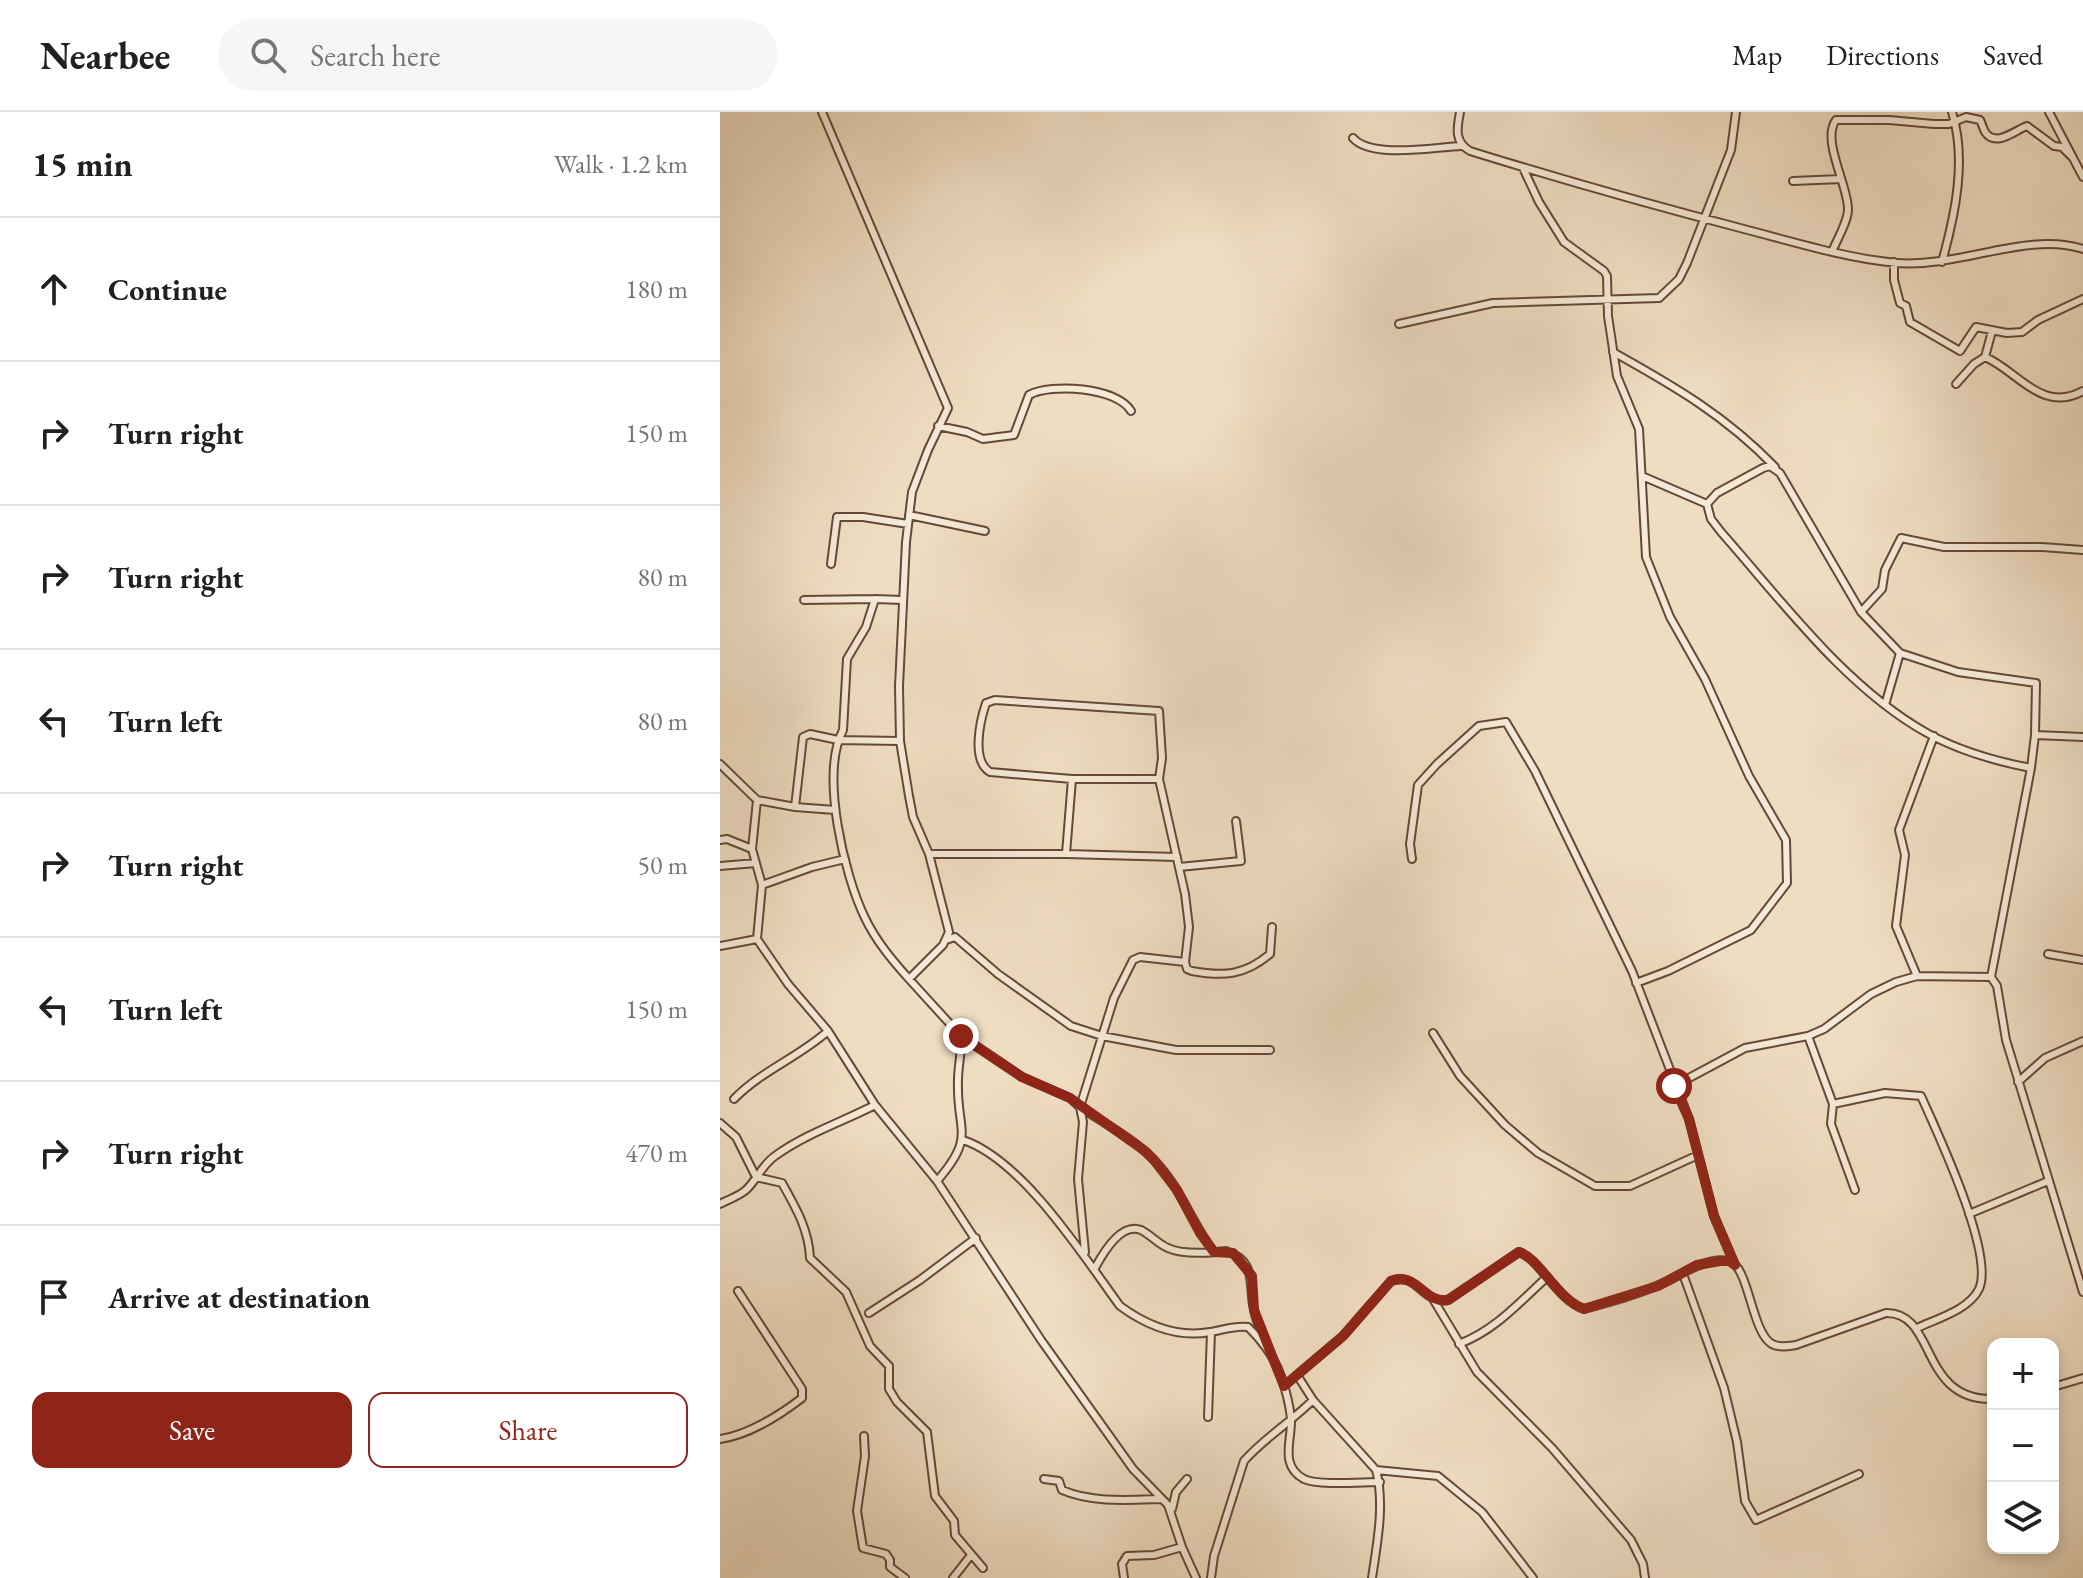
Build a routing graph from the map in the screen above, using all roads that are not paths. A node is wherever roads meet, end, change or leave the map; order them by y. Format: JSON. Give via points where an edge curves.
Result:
{"nodes":[{"id":1,"x":822,"y":112,"type":"edge"},
{"id":2,"x":1460,"y":112,"type":"edge"},
{"id":3,"x":1736,"y":112,"type":"edge"},
{"id":4,"x":1952,"y":112,"type":"edge"},
{"id":5,"x":2049,"y":112,"type":"edge"},
{"id":6,"x":1955,"y":122,"type":"junction"},
{"id":7,"x":1353,"y":138,"type":"dead end"},
{"id":8,"x":1461,"y":146,"type":"junction"},
{"id":9,"x":2073,"y":158,"type":"junction"},
{"id":10,"x":1523,"y":168,"type":"junction"},
{"id":11,"x":2083,"y":177,"type":"edge"},
{"id":12,"x":1841,"y":179,"type":"junction"},
{"id":13,"x":1793,"y":181,"type":"dead end"},
{"id":14,"x":1705,"y":218,"type":"junction"},
{"id":15,"x":2083,"y":249,"type":"edge"},
{"id":16,"x":1832,"y":252,"type":"junction"},
{"id":17,"x":1894,"y":262,"type":"junction"},
{"id":18,"x":1942,"y":262,"type":"junction"},
{"id":19,"x":1607,"y":298,"type":"junction"},
{"id":20,"x":2083,"y":299,"type":"edge"},
{"id":21,"x":1399,"y":324,"type":"dead end"},
{"id":22,"x":1992,"y":331,"type":"junction"},
{"id":23,"x":1613,"y":352,"type":"junction"},
{"id":24,"x":1985,"y":357,"type":"junction"},
{"id":25,"x":1956,"y":384,"type":"dead end"},
{"id":26,"x":2083,"y":391,"type":"edge"},
{"id":27,"x":1131,"y":411,"type":"dead end"},
{"id":28,"x":938,"y":426,"type":"junction"},
{"id":29,"x":1775,"y":467,"type":"junction"},
{"id":30,"x":1642,"y":476,"type":"junction"},
{"id":31,"x":1707,"y":504,"type":"junction"},
{"id":32,"x":909,"y":515,"type":"junction"},
{"id":33,"x":908,"y":524,"type":"junction"},
{"id":34,"x":985,"y":531,"type":"dead end"},
{"id":35,"x":2083,"y":550,"type":"edge"},
{"id":36,"x":831,"y":564,"type":"dead end"},
{"id":37,"x":875,"y":599,"type":"junction"},
{"id":38,"x":804,"y":600,"type":"dead end"},
{"id":39,"x":902,"y":600,"type":"junction"},
{"id":40,"x":1861,"y":612,"type":"junction"},
{"id":41,"x":1900,"y":653,"type":"junction"},
{"id":42,"x":1885,"y":705,"type":"junction"},
{"id":43,"x":2035,"y":735,"type":"junction"},
{"id":44,"x":1934,"y":736,"type":"junction"},
{"id":45,"x":2083,"y":737,"type":"edge"},
{"id":46,"x":838,"y":740,"type":"junction"},
{"id":47,"x":900,"y":741,"type":"junction"},
{"id":48,"x":720,"y":764,"type":"edge"},
{"id":49,"x":2031,"y":768,"type":"junction"},
{"id":50,"x":1072,"y":779,"type":"junction"},
{"id":51,"x":1159,"y":779,"type":"junction"},
{"id":52,"x":757,"y":800,"type":"junction"},
{"id":53,"x":795,"y":807,"type":"junction"},
{"id":54,"x":835,"y":810,"type":"junction"},
{"id":55,"x":1236,"y":821,"type":"dead end"},
{"id":56,"x":722,"y":837,"type":"edge"},
{"id":57,"x":752,"y":849,"type":"junction"},
{"id":58,"x":929,"y":854,"type":"junction"},
{"id":59,"x":1066,"y":854,"type":"junction"},
{"id":60,"x":1177,"y":857,"type":"junction"},
{"id":61,"x":845,"y":859,"type":"junction"},
{"id":62,"x":1412,"y":859,"type":"dead end"},
{"id":63,"x":756,"y":863,"type":"junction"},
{"id":64,"x":720,"y":866,"type":"edge"},
{"id":65,"x":1179,"y":867,"type":"junction"},
{"id":66,"x":762,"y":885,"type":"junction"},
{"id":67,"x":1272,"y":927,"type":"dead end"},
{"id":68,"x":757,"y":939,"type":"junction"},
{"id":69,"x":946,"y":940,"type":"junction"},
{"id":70,"x":720,"y":946,"type":"edge"},
{"id":71,"x":2048,"y":954,"type":"dead end"},
{"id":72,"x":2083,"y":960,"type":"edge"},
{"id":73,"x":1185,"y":962,"type":"junction"},
{"id":74,"x":1917,"y":976,"type":"junction"},
{"id":75,"x":1991,"y":977,"type":"junction"},
{"id":76,"x":909,"y":979,"type":"junction"},
{"id":77,"x":1636,"y":983,"type":"junction"},
{"id":78,"x":828,"y":1031,"type":"junction"},
{"id":79,"x":1433,"y":1033,"type":"dead end"},
{"id":80,"x":961,"y":1036,"type":"junction"},
{"id":81,"x":1102,"y":1036,"type":"junction"},
{"id":82,"x":1808,"y":1036,"type":"junction"},
{"id":83,"x":2083,"y":1041,"type":"edge"},
{"id":84,"x":1270,"y":1050,"type":"dead end"},
{"id":85,"x":2018,"y":1082,"type":"junction"},
{"id":86,"x":1674,"y":1086,"type":"junction"},
{"id":87,"x":734,"y":1099,"type":"dead end"},
{"id":88,"x":1833,"y":1104,"type":"junction"},
{"id":89,"x":875,"y":1105,"type":"junction"},
{"id":90,"x":1080,"y":1107,"type":"junction"},
{"id":91,"x":720,"y":1123,"type":"edge"},
{"id":92,"x":963,"y":1140,"type":"junction"},
{"id":93,"x":1698,"y":1155,"type":"junction"},
{"id":94,"x":756,"y":1177,"type":"junction"},
{"id":95,"x":937,"y":1181,"type":"junction"},
{"id":96,"x":2048,"y":1181,"type":"junction"},
{"id":97,"x":1855,"y":1190,"type":"dead end"},
{"id":98,"x":720,"y":1204,"type":"edge"},
{"id":99,"x":1969,"y":1214,"type":"junction"},
{"id":100,"x":976,"y":1238,"type":"junction"},
{"id":101,"x":1214,"y":1252,"type":"junction"},
{"id":102,"x":1087,"y":1260,"type":"junction"},
{"id":103,"x":1735,"y":1265,"type":"junction"},
{"id":104,"x":1095,"y":1268,"type":"junction"},
{"id":105,"x":1683,"y":1274,"type":"junction"},
{"id":106,"x":1546,"y":1278,"type":"junction"},
{"id":107,"x":738,"y":1291,"type":"dead end"},
{"id":108,"x":2083,"y":1292,"type":"edge"},
{"id":109,"x":1433,"y":1299,"type":"junction"},
{"id":110,"x":869,"y":1313,"type":"dead end"},
{"id":111,"x":1917,"y":1328,"type":"junction"},
{"id":112,"x":1211,"y":1332,"type":"junction"},
{"id":113,"x":1459,"y":1344,"type":"junction"},
{"id":114,"x":1267,"y":1346,"type":"junction"},
{"id":115,"x":1297,"y":1375,"type":"junction"},
{"id":116,"x":2083,"y":1378,"type":"edge"},
{"id":117,"x":2059,"y":1385,"type":"edge"},
{"id":118,"x":1284,"y":1386,"type":"junction"},
{"id":119,"x":1987,"y":1398,"type":"edge"},
{"id":120,"x":1313,"y":1400,"type":"junction"},
{"id":121,"x":1208,"y":1417,"type":"dead end"},
{"id":122,"x":1291,"y":1422,"type":"junction"},
{"id":123,"x":864,"y":1436,"type":"dead end"},
{"id":124,"x":720,"y":1439,"type":"edge"},
{"id":125,"x":1376,"y":1470,"type":"junction"},
{"id":126,"x":1859,"y":1474,"type":"dead end"},
{"id":127,"x":1044,"y":1479,"type":"dead end"},
{"id":128,"x":1187,"y":1479,"type":"dead end"},
{"id":129,"x":1380,"y":1482,"type":"junction"},
{"id":130,"x":1161,"y":1499,"type":"junction"},
{"id":131,"x":1172,"y":1512,"type":"junction"},
{"id":132,"x":1182,"y":1547,"type":"junction"},
{"id":133,"x":971,"y":1555,"type":"junction"},
{"id":134,"x":983,"y":1568,"type":"dead end"},
{"id":135,"x":905,"y":1578,"type":"edge"},
{"id":136,"x":953,"y":1578,"type":"edge"},
{"id":137,"x":1124,"y":1578,"type":"edge"},
{"id":138,"x":1196,"y":1578,"type":"edge"},
{"id":139,"x":1211,"y":1578,"type":"edge"},
{"id":140,"x":1372,"y":1578,"type":"edge"},
{"id":141,"x":1533,"y":1578,"type":"edge"},
{"id":142,"x":1645,"y":1578,"type":"edge"}],
"edges":[{"from":1,"to":28,"type":"street","via":[[948,408]]},
{"from":2,"to":8,"type":"street"},
{"from":3,"to":14,"type":"street","via":[[1731,150]]},
{"from":4,"to":6,"type":"street"},
{"from":5,"to":9,"type":"street"},
{"from":6,"to":9,"type":"street","via":[[1966,117],[1980,120],[1996,139],[2030,127]]},
{"from":6,"to":12,"type":"street","via":[[1836,120],[1832,129]]},
{"from":6,"to":18,"type":"street","via":[[1960,151],[1953,220]]},
{"from":7,"to":8,"type":"street","via":[[1365,148],[1385,150]]},
{"from":8,"to":10,"type":"street"},
{"from":9,"to":11,"type":"street"},
{"from":10,"to":14,"type":"street"},
{"from":10,"to":19,"type":"street","via":[[1564,242],[1604,271]]},
{"from":12,"to":13,"type":"street"},
{"from":12,"to":16,"type":"street","via":[[1848,210]]},
{"from":14,"to":16,"type":"street"},
{"from":14,"to":19,"type":"street","via":[[1679,279],[1659,298]]},
{"from":15,"to":18,"type":"street","via":[[2044,244]]},
{"from":16,"to":17,"type":"street"},
{"from":17,"to":18,"type":"street"},
{"from":17,"to":22,"type":"street","via":[[1900,303],[1920,330],[1960,351],[1976,327]]},
{"from":19,"to":21,"type":"street","via":[[1493,303]]},
{"from":19,"to":23,"type":"street"},
{"from":20,"to":22,"type":"street","via":[[2022,332]]},
{"from":22,"to":24,"type":"street"},
{"from":23,"to":29,"type":"street","via":[[1690,395]]},
{"from":23,"to":30,"type":"street","via":[[1619,385],[1639,429]]},
{"from":24,"to":25,"type":"street"},
{"from":24,"to":26,"type":"street","via":[[2039,394]]},
{"from":27,"to":28,"type":"street","via":[[1122,400],[1095,391],[1061,389],[1029,395],[1014,435],[983,439]]},
{"from":28,"to":32,"type":"street","via":[[914,485]]},
{"from":29,"to":31,"type":"street","via":[[1717,493]]},
{"from":29,"to":40,"type":"street"},
{"from":30,"to":31,"type":"street"},
{"from":30,"to":77,"type":"street","via":[[1646,557],[1658,592],[1786,840],[1787,883],[1751,930]]},
{"from":31,"to":42,"type":"street","via":[[1721,532],[1811,635]]},
{"from":32,"to":33,"type":"street"},
{"from":32,"to":34,"type":"street"},
{"from":33,"to":36,"type":"street","via":[[837,517]]},
{"from":33,"to":39,"type":"street"},
{"from":35,"to":40,"type":"street","via":[[1944,547],[1901,538],[1882,589]]},
{"from":37,"to":38,"type":"street"},
{"from":37,"to":39,"type":"street"},
{"from":37,"to":46,"type":"street","via":[[847,659]]},
{"from":39,"to":47,"type":"street"},
{"from":40,"to":41,"type":"street"},
{"from":41,"to":42,"type":"street"},
{"from":41,"to":43,"type":"street","via":[[1958,672],[2036,683]]},
{"from":42,"to":44,"type":"street"},
{"from":43,"to":45,"type":"street"},
{"from":43,"to":49,"type":"street"},
{"from":44,"to":49,"type":"street","via":[[2003,763]]},
{"from":44,"to":74,"type":"street","via":[[1899,830],[1905,855],[1896,926]]},
{"from":46,"to":47,"type":"street"},
{"from":46,"to":53,"type":"street","via":[[803,737]]},
{"from":46,"to":54,"type":"street"},
{"from":47,"to":58,"type":"street","via":[[913,817]]},
{"from":48,"to":52,"type":"street"},
{"from":49,"to":75,"type":"street"},
{"from":50,"to":51,"type":"street"},
{"from":50,"to":51,"type":"street","via":[[985,769],[979,748],[986,703],[1159,711]]},
{"from":50,"to":59,"type":"street"},
{"from":51,"to":60,"type":"street"},
{"from":52,"to":53,"type":"street"},
{"from":52,"to":57,"type":"street"},
{"from":53,"to":54,"type":"street"},
{"from":54,"to":61,"type":"street"},
{"from":55,"to":65,"type":"street","via":[[1241,861]]},
{"from":56,"to":57,"type":"street"},
{"from":57,"to":63,"type":"street"},
{"from":58,"to":59,"type":"street"},
{"from":58,"to":69,"type":"street","via":[[947,917]]},
{"from":59,"to":60,"type":"street"},
{"from":60,"to":65,"type":"street"},
{"from":61,"to":66,"type":"street"},
{"from":61,"to":76,"type":"street","via":[[865,919]]},
{"from":62,"to":77,"type":"street","via":[[1418,785],[1479,726],[1506,722],[1535,771]]},
{"from":63,"to":64,"type":"street"},
{"from":63,"to":66,"type":"street"},
{"from":65,"to":73,"type":"street","via":[[1189,927]]},
{"from":66,"to":68,"type":"street"},
{"from":67,"to":73,"type":"street","via":[[1270,954],[1254,967],[1236,973],[1200,972],[1187,969]]},
{"from":68,"to":70,"type":"street"},
{"from":68,"to":78,"type":"street"},
{"from":69,"to":76,"type":"street"},
{"from":69,"to":81,"type":"street","via":[[955,937],[1071,1026]]},
{"from":71,"to":72,"type":"street"},
{"from":73,"to":81,"type":"street","via":[[1133,960]]},
{"from":74,"to":75,"type":"street"},
{"from":74,"to":82,"type":"street","via":[[1871,994]]},
{"from":75,"to":85,"type":"street"},
{"from":76,"to":80,"type":"street"},
{"from":77,"to":86,"type":"street"},
{"from":78,"to":87,"type":"street"},
{"from":78,"to":89,"type":"street"},
{"from":79,"to":93,"type":"street","via":[[1460,1076],[1505,1125],[1538,1153],[1595,1186],[1630,1186]]},
{"from":80,"to":90,"type":"street"},
{"from":80,"to":92,"type":"street","via":[[957,1083]]},
{"from":81,"to":84,"type":"street","via":[[1176,1050]]},
{"from":81,"to":90,"type":"street"},
{"from":82,"to":86,"type":"street","via":[[1745,1048]]},
{"from":82,"to":88,"type":"street"},
{"from":83,"to":85,"type":"street","via":[[2045,1058]]},
{"from":85,"to":96,"type":"street"},
{"from":86,"to":93,"type":"street"},
{"from":88,"to":97,"type":"street","via":[[1831,1124]]},
{"from":88,"to":99,"type":"street","via":[[1885,1093],[1921,1096]]},
{"from":89,"to":94,"type":"street","via":[[804,1137],[762,1166]]},
{"from":89,"to":95,"type":"street"},
{"from":90,"to":101,"type":"street","via":[[1154,1160]]},
{"from":90,"to":102,"type":"street","via":[[1078,1179]]},
{"from":91,"to":94,"type":"street","via":[[736,1137]]},
{"from":92,"to":95,"type":"street","via":[[954,1162]]},
{"from":92,"to":102,"type":"street","via":[[1007,1168],[1064,1227]]},
{"from":93,"to":103,"type":"street","via":[[1714,1216]]},
{"from":94,"to":98,"type":"street"},
{"from":94,"to":133,"type":"street","via":[[782,1183],[810,1243],[810,1258],[846,1292],[870,1346],[889,1366],[889,1389],[927,1432],[935,1496]]},
{"from":95,"to":100,"type":"street"},
{"from":96,"to":99,"type":"street"},
{"from":96,"to":108,"type":"street"},
{"from":99,"to":111,"type":"street","via":[[1981,1266],[1979,1288],[1966,1304]]},
{"from":100,"to":110,"type":"street"},
{"from":100,"to":130,"type":"street","via":[[1041,1340],[1133,1469]]},
{"from":101,"to":104,"type":"street","via":[[1175,1251],[1139,1229],[1127,1230],[1104,1250]]},
{"from":101,"to":114,"type":"street","via":[[1233,1253],[1248,1268],[1254,1310]]},
{"from":102,"to":104,"type":"street"},
{"from":103,"to":105,"type":"street","via":[[1720,1261]]},
{"from":103,"to":111,"type":"street","via":[[1763,1335],[1772,1344],[1796,1345],[1886,1313],[1898,1313]]},
{"from":104,"to":112,"type":"street","via":[[1120,1306],[1146,1323],[1174,1331]]},
{"from":105,"to":106,"type":"street","via":[[1584,1309]]},
{"from":105,"to":126,"type":"street","via":[[1724,1388],[1745,1501],[1756,1520]]},
{"from":106,"to":109,"type":"street","via":[[1530,1257],[1519,1252],[1448,1300]]},
{"from":106,"to":113,"type":"street","via":[[1510,1312]]},
{"from":107,"to":124,"type":"street","via":[[802,1389],[802,1398],[731,1438]]},
{"from":109,"to":113,"type":"street"},
{"from":109,"to":115,"type":"street","via":[[1411,1280],[1391,1281],[1343,1336]]},
{"from":111,"to":119,"type":"street","via":[[1935,1367],[1952,1387]]},
{"from":112,"to":114,"type":"street","via":[[1248,1327]]},
{"from":112,"to":121,"type":"street"},
{"from":113,"to":142,"type":"street","via":[[1477,1372],[1631,1540]]},
{"from":114,"to":118,"type":"street"},
{"from":115,"to":118,"type":"street"},
{"from":115,"to":120,"type":"street"},
{"from":116,"to":117,"type":"street"},
{"from":118,"to":122,"type":"street"},
{"from":120,"to":122,"type":"street"},
{"from":120,"to":125,"type":"street"},
{"from":122,"to":129,"type":"street","via":[[1288,1459],[1304,1478]]},
{"from":122,"to":139,"type":"street","via":[[1244,1461]]},
{"from":123,"to":135,"type":"street","via":[[857,1511],[863,1548],[886,1554],[890,1567]]},
{"from":125,"to":129,"type":"street"},
{"from":125,"to":141,"type":"street","via":[[1438,1476],[1482,1512]]},
{"from":127,"to":130,"type":"street","via":[[1059,1481],[1062,1490],[1077,1497]]},
{"from":128,"to":131,"type":"street","via":[[1176,1492]]},
{"from":129,"to":140,"type":"street"},
{"from":130,"to":131,"type":"street"},
{"from":131,"to":132,"type":"street"},
{"from":132,"to":137,"type":"street","via":[[1127,1556]]},
{"from":132,"to":138,"type":"street"},
{"from":133,"to":134,"type":"street"},
{"from":133,"to":136,"type":"street"}]}
